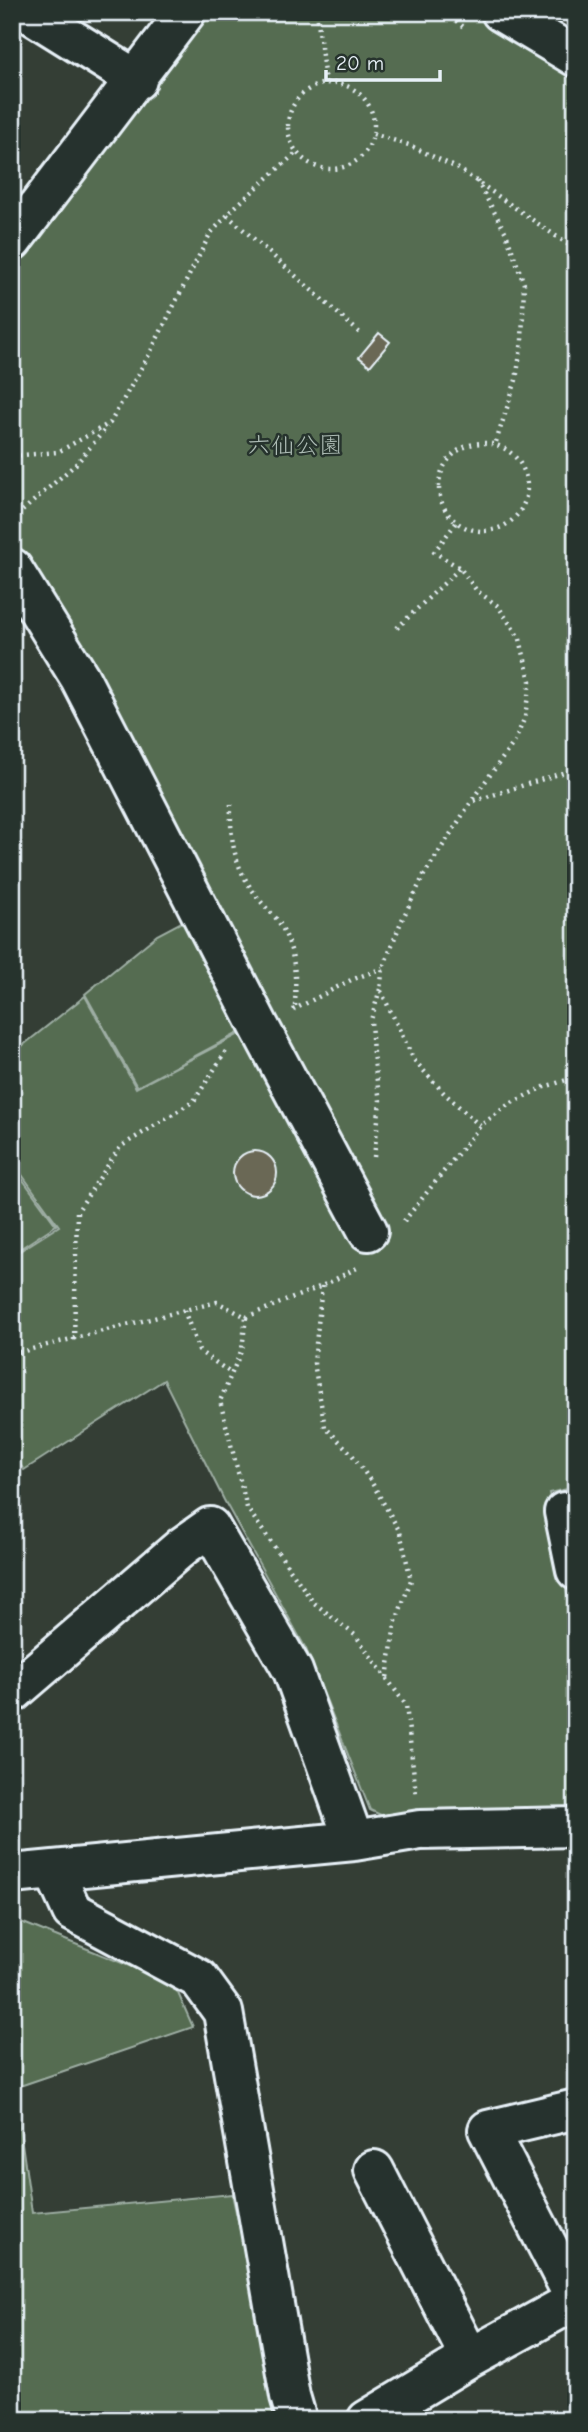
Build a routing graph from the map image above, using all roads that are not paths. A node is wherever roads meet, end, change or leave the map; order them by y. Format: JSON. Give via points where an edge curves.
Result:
{"nodes":[{"id":1,"x":28,"y":12,"type":"edge"},
{"id":2,"x":186,"y":12,"type":"edge"},
{"id":3,"x":501,"y":12,"type":"edge"},
{"id":4,"x":576,"y":57,"type":"edge"},
{"id":5,"x":137,"y":80,"type":"junction"},
{"id":6,"x":16,"y":228,"type":"edge"},
{"id":7,"x":12,"y":568,"type":"edge"},
{"id":8,"x":379,"y":1239,"type":"road end"},
{"id":9,"x":564,"y":1512,"type":"dead end"},
{"id":10,"x":576,"y":1570,"type":"edge"},
{"id":11,"x":12,"y":1693,"type":"edge"},
{"id":12,"x":576,"y":1827,"type":"edge"},
{"id":13,"x":354,"y":1841,"type":"junction"},
{"id":14,"x":54,"y":1871,"type":"junction"},
{"id":15,"x":12,"y":1874,"type":"edge"},
{"id":16,"x":576,"y":2109,"type":"edge"},
{"id":17,"x":373,"y":2170,"type":"dead end"},
{"id":18,"x":576,"y":2300,"type":"edge"},
{"id":19,"x":470,"y":2358,"type":"junction"},
{"id":20,"x":297,"y":2420,"type":"edge"},
{"id":21,"x":367,"y":2420,"type":"edge"}],
"edges":[{"from":1,"to":5,"type":"street"},
{"from":2,"to":5,"type":"street"},
{"from":3,"to":4,"type":"street"},
{"from":5,"to":6,"type":"street"},
{"from":7,"to":8,"type":"street","via":[[80,678],[259,1026]]},
{"from":9,"to":10,"type":"street"},
{"from":11,"to":13,"type":"street","via":[[210,1527],[293,1671]]},
{"from":12,"to":13,"type":"street","via":[[420,1830]]},
{"from":13,"to":14,"type":"street"},
{"from":14,"to":15,"type":"street"},
{"from":14,"to":20,"type":"street","via":[[72,1911],[200,1979],[223,2012]]},
{"from":16,"to":18,"type":"street","via":[[488,2130]]},
{"from":17,"to":19,"type":"street"},
{"from":18,"to":19,"type":"street"},
{"from":19,"to":21,"type":"street"}]}
